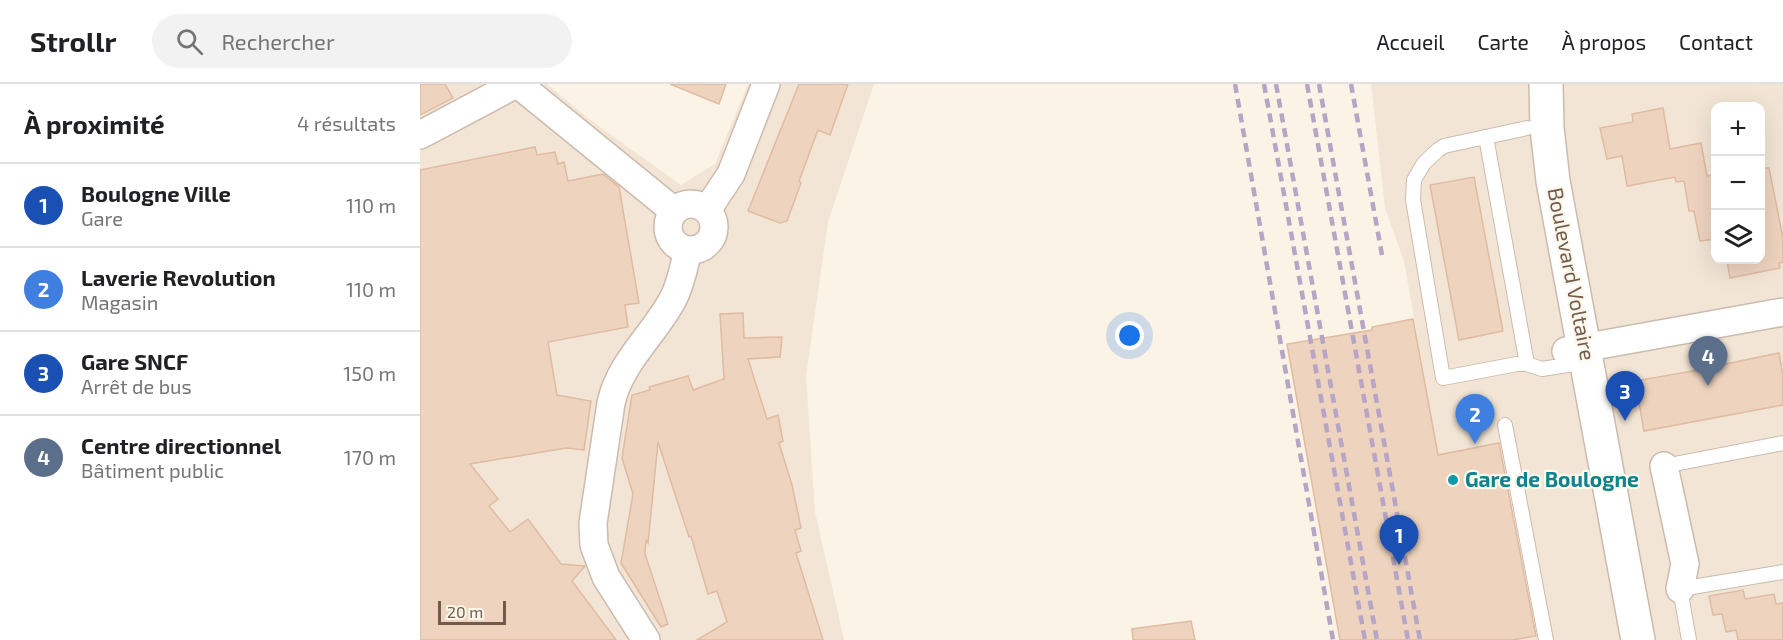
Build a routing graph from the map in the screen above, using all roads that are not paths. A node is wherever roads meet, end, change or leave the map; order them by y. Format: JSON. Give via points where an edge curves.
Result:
{"nodes":[{"id":1,"x":517,"y":84,"type":"edge"},
{"id":2,"x":766,"y":84,"type":"edge"},
{"id":3,"x":1527,"y":84,"type":"edge"},
{"id":4,"x":1546,"y":84,"type":"edge"},
{"id":5,"x":1527,"y":128,"type":"junction"},
{"id":6,"x":420,"y":135,"type":"edge"},
{"id":7,"x":1486,"y":137,"type":"junction"},
{"id":8,"x":707,"y":210,"type":"junction"},
{"id":9,"x":674,"y":211,"type":"junction"},
{"id":10,"x":688,"y":250,"type":"junction"},
{"id":11,"x":1783,"y":312,"type":"edge"},
{"id":12,"x":1576,"y":356,"type":"junction"},
{"id":13,"x":1527,"y":364,"type":"junction"},
{"id":14,"x":1505,"y":425,"type":"dead end"},
{"id":15,"x":1783,"y":442,"type":"edge"},
{"id":16,"x":1664,"y":466,"type":"joint"},
{"id":17,"x":1783,"y":572,"type":"edge"},
{"id":18,"x":1680,"y":590,"type":"junction"},
{"id":19,"x":646,"y":640,"type":"edge"},
{"id":20,"x":1546,"y":640,"type":"edge"},
{"id":21,"x":1617,"y":640,"type":"edge"},
{"id":22,"x":1638,"y":640,"type":"edge"},
{"id":23,"x":1689,"y":640,"type":"edge"}],
"edges":[{"from":1,"to":6,"type":"street"},
{"from":1,"to":9,"type":"street"},
{"from":2,"to":8,"type":"street","via":[[731,174]]},
{"from":3,"to":5,"type":"street","name":"Boulevard Voltaire"},
{"from":4,"to":12,"type":"street","name":"Boulevard Voltaire","via":[[1551,168]]},
{"from":5,"to":7,"type":"lane"},
{"from":5,"to":12,"type":"street","name":"Boulevard Voltaire","via":[[1535,185]]},
{"from":7,"to":13,"type":"lane"},
{"from":7,"to":13,"type":"lane","via":[[1444,146],[1430,156],[1412,190],[1443,378]]},
{"from":8,"to":9,"type":"street","via":[[688,204]]},
{"from":8,"to":10,"type":"street","via":[[714,222],[712,235],[705,245]]},
{"from":9,"to":10,"type":"street","via":[[668,222],[669,235],[676,245]]},
{"from":10,"to":19,"type":"street","via":[[672,300],[615,388],[593,523],[600,565]]},
{"from":11,"to":12,"type":"street"},
{"from":12,"to":13,"type":"lane","via":[[1542,369]]},
{"from":12,"to":21,"type":"street","name":"Boulevard Voltaire"},
{"from":12,"to":22,"type":"street","name":"Boulevard Voltaire"},
{"from":14,"to":20,"type":"lane"},
{"from":15,"to":16,"type":"lane"},
{"from":16,"to":18,"type":"street","via":[[1684,564]]},
{"from":17,"to":18,"type":"lane"},
{"from":18,"to":23,"type":"lane"}]}
